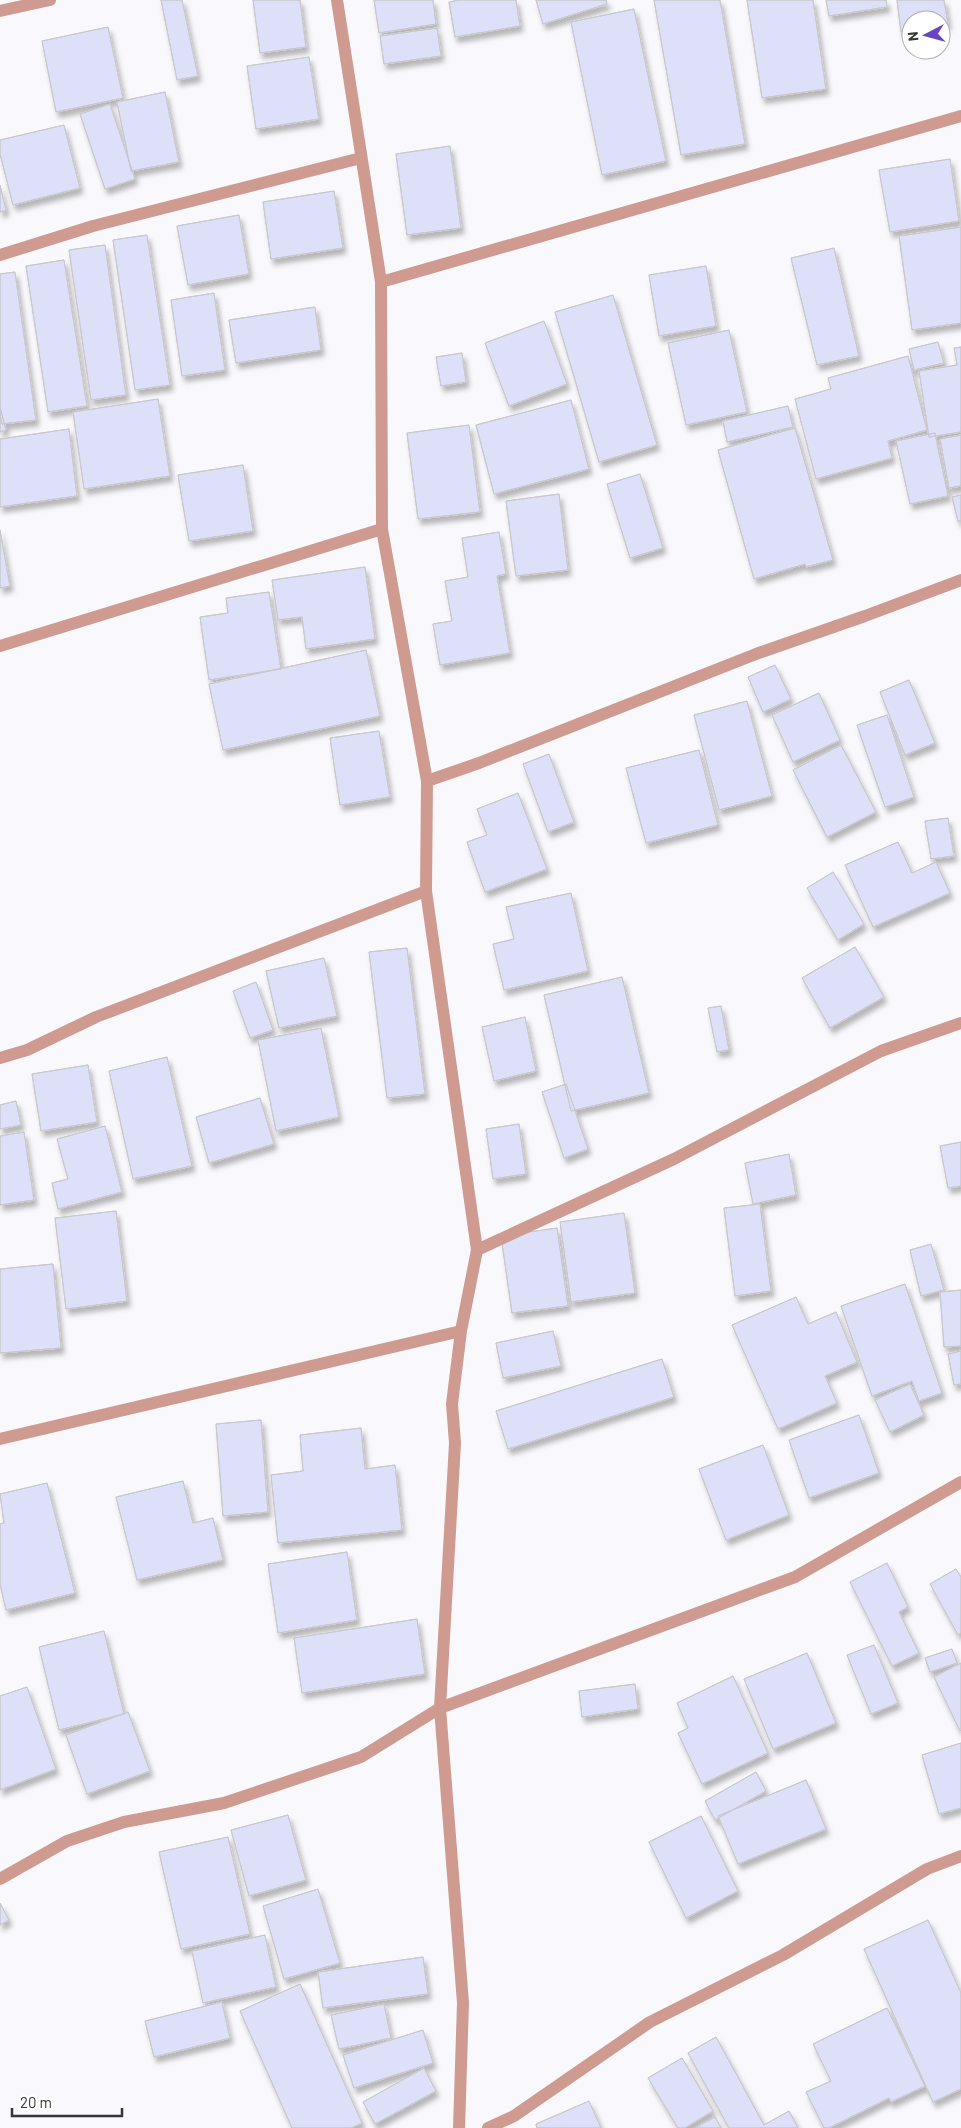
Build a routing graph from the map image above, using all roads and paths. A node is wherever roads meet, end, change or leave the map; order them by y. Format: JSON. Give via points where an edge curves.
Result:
{"nodes":[{"id":1,"x":50,"y":0,"type":"edge"},
{"id":2,"x":337,"y":0,"type":"edge"},
{"id":3,"x":0,"y":11,"type":"edge"},
{"id":4,"x":961,"y":116,"type":"edge"},
{"id":5,"x":361,"y":158,"type":"junction"},
{"id":6,"x":0,"y":255,"type":"edge"},
{"id":7,"x":380,"y":282,"type":"junction"},
{"id":8,"x":382,"y":529,"type":"junction"},
{"id":9,"x":961,"y":580,"type":"edge"},
{"id":10,"x":0,"y":646,"type":"edge"},
{"id":11,"x":427,"y":781,"type":"junction"},
{"id":12,"x":426,"y":891,"type":"junction"},
{"id":13,"x":961,"y":1023,"type":"edge"},
{"id":14,"x":0,"y":1058,"type":"edge"},
{"id":15,"x":477,"y":1250,"type":"junction"},
{"id":16,"x":462,"y":1330,"type":"junction"},
{"id":17,"x":0,"y":1439,"type":"edge"},
{"id":18,"x":961,"y":1482,"type":"edge"},
{"id":19,"x":440,"y":1708,"type":"junction"},
{"id":20,"x":961,"y":1856,"type":"edge"},
{"id":21,"x":0,"y":1878,"type":"edge"},
{"id":22,"x":459,"y":2128,"type":"edge"},
{"id":23,"x":488,"y":2128,"type":"edge"}],
"edges":[{"from":1,"to":3,"type":"street"},
{"from":2,"to":5,"type":"street"},
{"from":4,"to":7,"type":"street"},
{"from":5,"to":6,"type":"street","via":[[93,226]]},
{"from":5,"to":7,"type":"street"},
{"from":7,"to":8,"type":"street"},
{"from":8,"to":10,"type":"street"},
{"from":8,"to":11,"type":"street"},
{"from":9,"to":11,"type":"street","via":[[756,654]]},
{"from":11,"to":12,"type":"street"},
{"from":12,"to":14,"type":"street","via":[[105,1014],[27,1050]]},
{"from":12,"to":15,"type":"street"},
{"from":13,"to":15,"type":"street","via":[[881,1051],[674,1159]]},
{"from":15,"to":16,"type":"street"},
{"from":16,"to":17,"type":"street"},
{"from":16,"to":19,"type":"street","via":[[452,1404],[455,1443]]},
{"from":18,"to":19,"type":"street","via":[[795,1577]]},
{"from":19,"to":21,"type":"street","via":[[361,1758],[224,1803],[124,1822],[66,1841]]},
{"from":19,"to":22,"type":"street","via":[[463,2003]]},
{"from":20,"to":23,"type":"street","via":[[926,1869],[784,1956],[650,2022],[514,2116]]}]}
